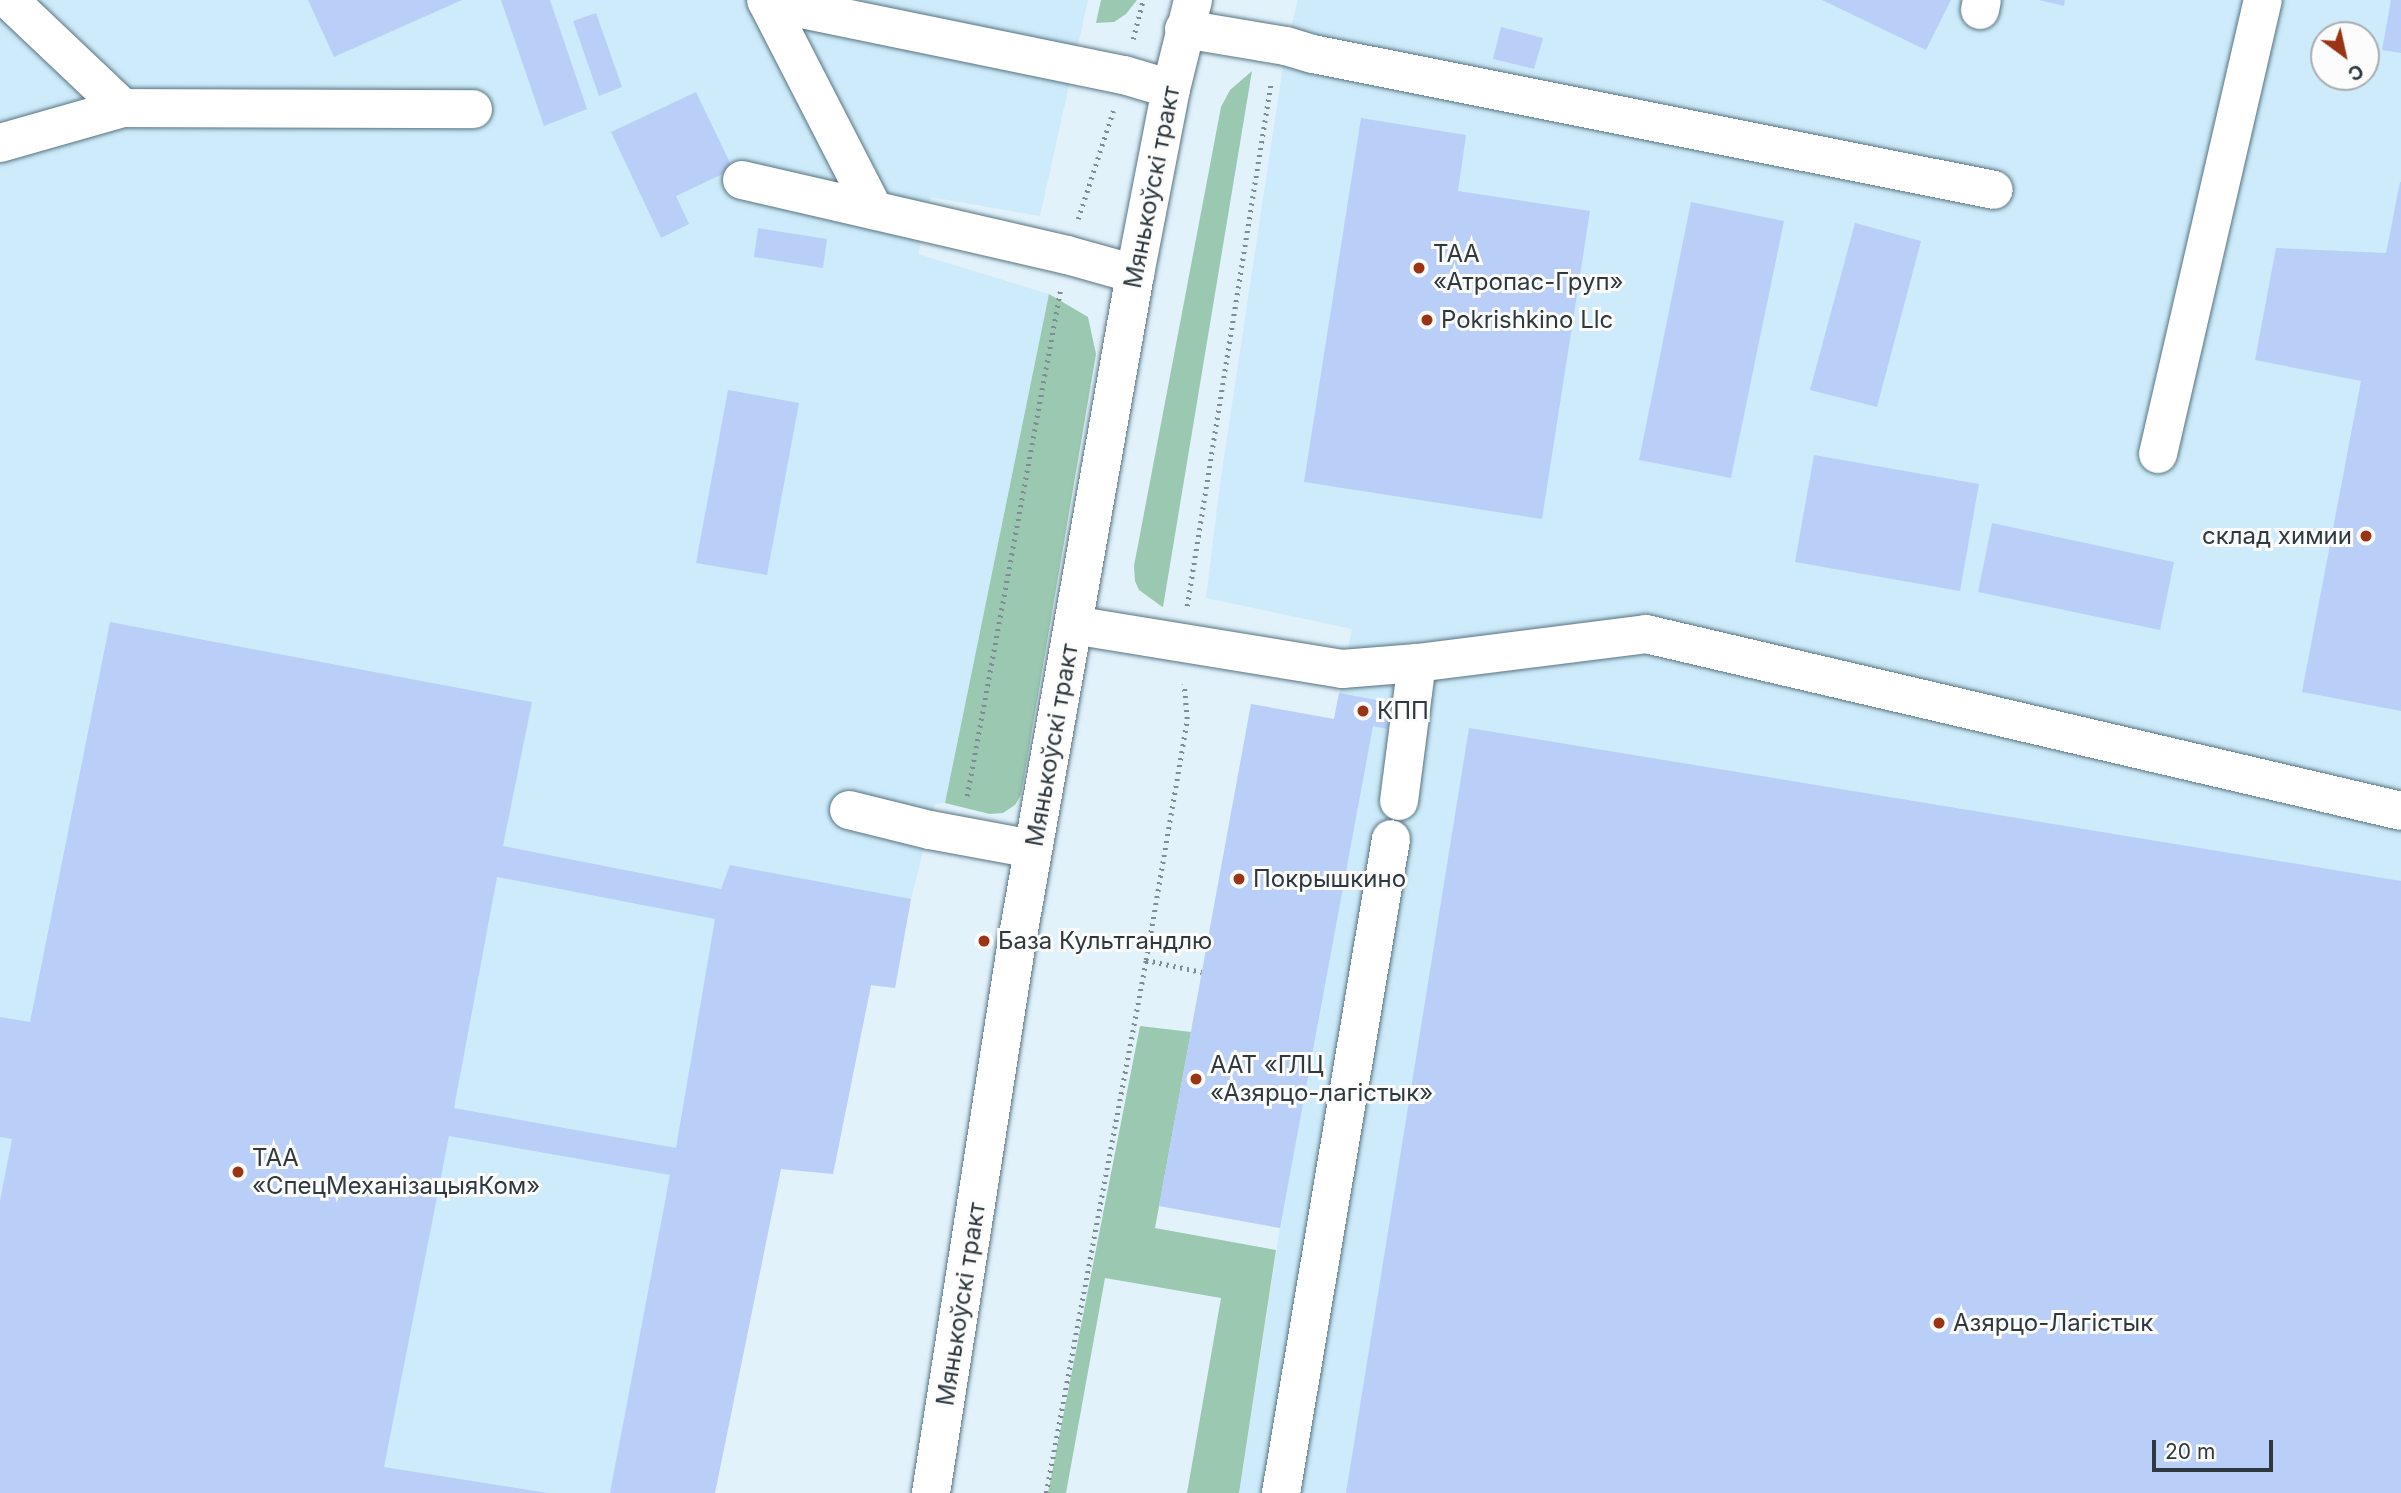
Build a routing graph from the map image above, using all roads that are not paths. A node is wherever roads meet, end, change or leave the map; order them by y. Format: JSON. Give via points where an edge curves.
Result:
{"nodes":[{"id":1,"x":9,"y":0,"type":"edge"},
{"id":2,"x":2263,"y":0,"type":"edge"},
{"id":3,"x":766,"y":1,"type":"edge"},
{"id":4,"x":1189,"y":15,"type":"edge"},
{"id":5,"x":1171,"y":89,"type":"junction"},
{"id":6,"x":123,"y":108,"type":"junction"},
{"id":7,"x":473,"y":109,"type":"dead end"},
{"id":8,"x":0,"y":143,"type":"edge"},
{"id":9,"x":742,"y":180,"type":"dead end"},
{"id":10,"x":1994,"y":190,"type":"dead end"},
{"id":11,"x":874,"y":210,"type":"junction"},
{"id":12,"x":1135,"y":274,"type":"junction"},
{"id":13,"x":2158,"y":454,"type":"dead end"},
{"id":14,"x":1073,"y":625,"type":"junction"},
{"id":15,"x":1417,"y":663,"type":"junction"},
{"id":16,"x":1399,"y":801,"type":"dead end"},
{"id":17,"x":849,"y":810,"type":"dead end"},
{"id":18,"x":2401,"y":811,"type":"edge"},
{"id":19,"x":1391,"y":839,"type":"dead end"},
{"id":20,"x":1033,"y":849,"type":"junction"},
{"id":21,"x":931,"y":1493,"type":"edge"},
{"id":22,"x":1281,"y":1493,"type":"edge"}],
"edges":[{"from":1,"to":6,"type":"street"},
{"from":2,"to":13,"type":"street"},
{"from":3,"to":5,"type":"street","via":[[1124,75]]},
{"from":3,"to":11,"type":"street"},
{"from":4,"to":5,"type":"street","name":"Мянькоўскі тракт"},
{"from":4,"to":10,"type":"street","via":[[1286,46]]},
{"from":5,"to":12,"type":"street","name":"Мянькоўскі тракт"},
{"from":6,"to":7,"type":"street"},
{"from":6,"to":8,"type":"street"},
{"from":9,"to":11,"type":"street"},
{"from":11,"to":12,"type":"street"},
{"from":12,"to":14,"type":"street","name":"Мянькоўскі тракт"},
{"from":14,"to":15,"type":"street","via":[[1342,668]]},
{"from":14,"to":20,"type":"street","name":"Мянькоўскі тракт"},
{"from":15,"to":16,"type":"street"},
{"from":15,"to":18,"type":"street","via":[[1646,634]]},
{"from":17,"to":20,"type":"street"},
{"from":19,"to":22,"type":"street"},
{"from":20,"to":21,"type":"street","name":"Мянькоўскі тракт"}]}
